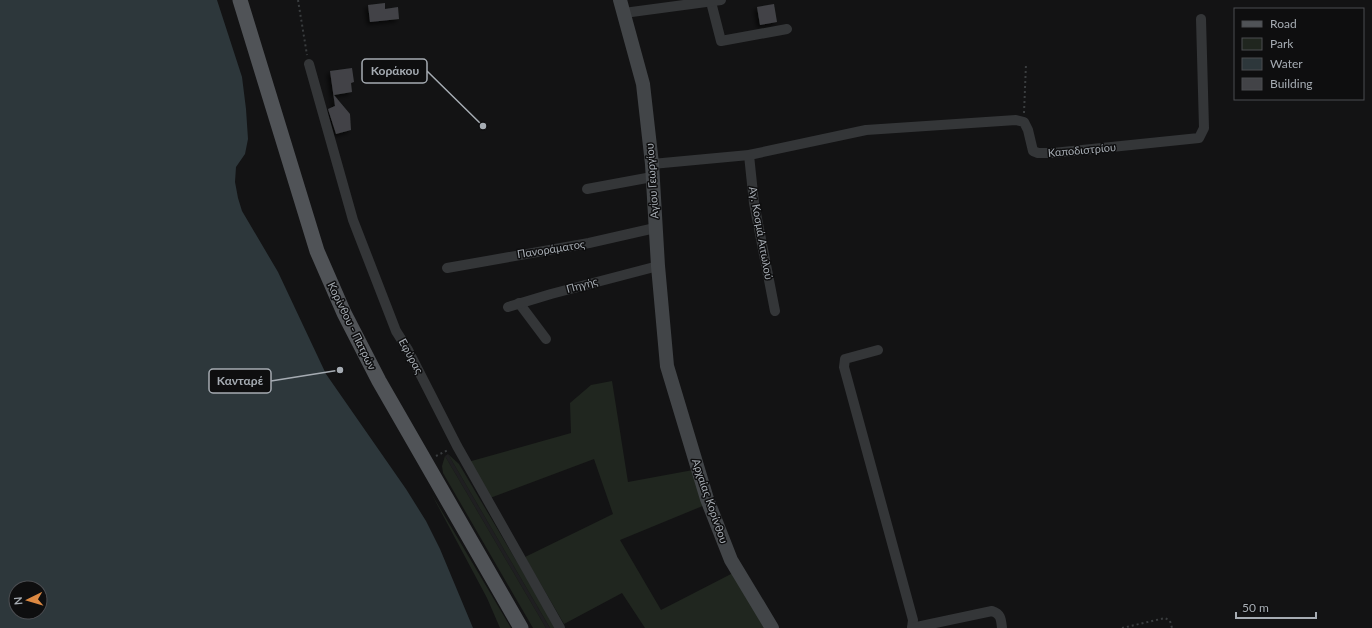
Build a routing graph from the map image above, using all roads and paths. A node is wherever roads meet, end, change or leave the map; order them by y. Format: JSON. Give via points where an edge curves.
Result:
{"nodes":[{"id":1,"x":240,"y":0,"type":"edge"},
{"id":2,"x":298,"y":0,"type":"edge"},
{"id":3,"x":716,"y":1,"type":"edge"},
{"id":4,"x":622,"y":6,"type":"edge"},
{"id":5,"x":1201,"y":19,"type":"dead end"},
{"id":6,"x":787,"y":29,"type":"dead end"},
{"id":7,"x":309,"y":64,"type":"joint"},
{"id":8,"x":1026,"y":64,"type":"dead end"},
{"id":9,"x":1024,"y":122,"type":"junction"},
{"id":10,"x":749,"y":155,"type":"junction"},
{"id":11,"x":652,"y":170,"type":"junction"},
{"id":12,"x":587,"y":189,"type":"dead end"},
{"id":13,"x":655,"y":228,"type":"junction"},
{"id":14,"x":658,"y":266,"type":"junction"},
{"id":15,"x":447,"y":268,"type":"dead end"},
{"id":16,"x":519,"y":303,"type":"junction"},
{"id":17,"x":508,"y":307,"type":"dead end"},
{"id":18,"x":775,"y":311,"type":"dead end"},
{"id":19,"x":546,"y":339,"type":"dead end"},
{"id":20,"x":878,"y":350,"type":"dead end"},
{"id":21,"x":667,"y":366,"type":"joint"},
{"id":22,"x":457,"y":446,"type":"junction"},
{"id":23,"x":426,"y":460,"type":"junction"},
{"id":24,"x":521,"y":628,"type":"edge"},
{"id":25,"x":560,"y":628,"type":"edge"},
{"id":26,"x":772,"y":628,"type":"edge"},
{"id":27,"x":912,"y":628,"type":"edge"},
{"id":28,"x":1002,"y":628,"type":"edge"},
{"id":29,"x":1122,"y":628,"type":"edge"},
{"id":30,"x":1172,"y":628,"type":"edge"}],
"edges":[{"from":1,"to":23,"type":"main road","name":"Κορίνθου - Πατρών","via":[[317,251],[358,340]]},
{"from":2,"to":7,"type":"path"},
{"from":3,"to":4,"type":"street"},
{"from":3,"to":6,"type":"street","via":[[721,41]]},
{"from":4,"to":11,"type":"street","name":"Αγίου Γεωργίου","via":[[643,84]]},
{"from":5,"to":9,"type":"street","name":"Καποδιστρίου","via":[[1204,128],[1199,138],[1038,153],[1033,151]]},
{"from":7,"to":22,"type":"street","name":"Εφύρας","via":[[343,187],[365,254],[396,331]]},
{"from":8,"to":9,"type":"path"},
{"from":9,"to":10,"type":"street","via":[[1010,120],[866,130]]},
{"from":10,"to":11,"type":"street"},
{"from":10,"to":18,"type":"street","name":"Αγ. Κοσμά Αιτωλού","via":[[754,203]]},
{"from":11,"to":12,"type":"street"},
{"from":11,"to":13,"type":"street","name":"Αγίου Γεωργίου"},
{"from":13,"to":14,"type":"street","name":"Αγίου Γεωργίου"},
{"from":13,"to":15,"type":"street","name":"Πανοράματος","via":[[589,243]]},
{"from":14,"to":16,"type":"street","name":"Πηγής"},
{"from":14,"to":21,"type":"street","name":"Αγίου Γεωργίου"},
{"from":16,"to":17,"type":"street","name":"Πηγής"},
{"from":16,"to":19,"type":"street"},
{"from":20,"to":27,"type":"street","via":[[845,359],[844,367],[913,620]]},
{"from":21,"to":26,"type":"street","name":"Αρχαίας Κορίνθου","via":[[708,499],[732,560]]},
{"from":22,"to":23,"type":"path"},
{"from":22,"to":25,"type":"street","name":"Εφύρας"},
{"from":23,"to":24,"type":"main road","name":"Κορίνθου - Πατρών"},
{"from":27,"to":28,"type":"street","via":[[992,611],[1001,618]]},
{"from":29,"to":30,"type":"path","via":[[1164,618],[1170,620]]}]}
